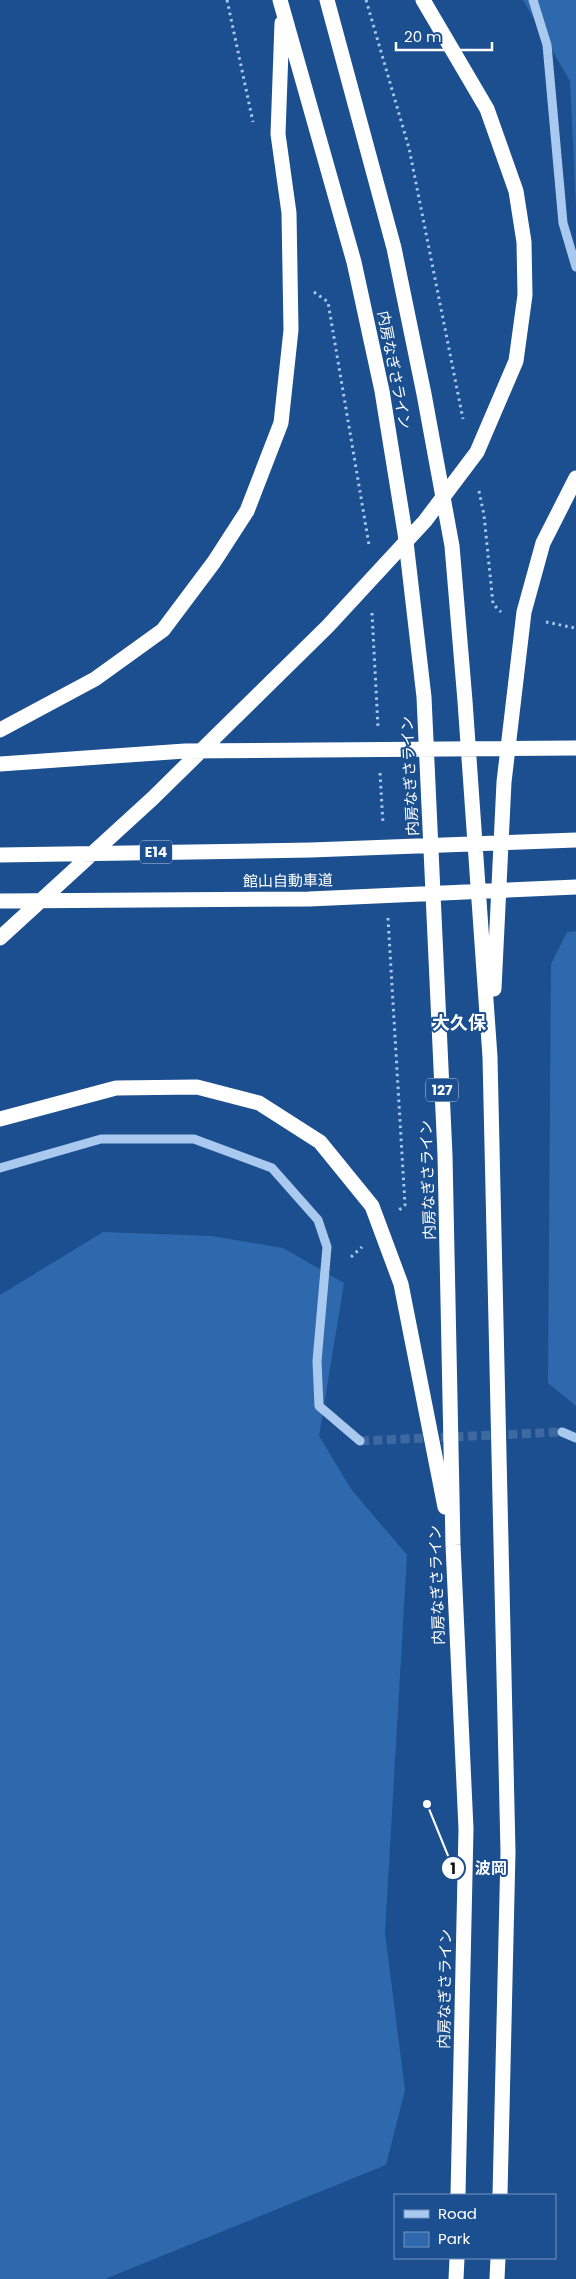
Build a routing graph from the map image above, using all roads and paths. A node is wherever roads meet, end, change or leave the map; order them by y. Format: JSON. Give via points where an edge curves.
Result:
{"nodes":[{"id":1,"x":327,"y":0,"type":"edge"},
{"id":2,"x":366,"y":0,"type":"edge"},
{"id":3,"x":423,"y":0,"type":"edge"},
{"id":4,"x":533,"y":0,"type":"edge"},
{"id":5,"x":281,"y":4,"type":"edge"},
{"id":6,"x":576,"y":267,"type":"edge"},
{"id":7,"x":464,"y":424,"type":"dead end"},
{"id":8,"x":576,"y":478,"type":"edge"},
{"id":9,"x":478,"y":488,"type":"dead end"},
{"id":10,"x":498,"y":612,"type":"dead end"},
{"id":11,"x":0,"y":730,"type":"edge"},
{"id":12,"x":576,"y":748,"type":"edge"},
{"id":13,"x":0,"y":764,"type":"edge"},
{"id":14,"x":576,"y":840,"type":"edge"},
{"id":15,"x":0,"y":855,"type":"edge"},
{"id":16,"x":576,"y":887,"type":"edge"},
{"id":17,"x":0,"y":902,"type":"edge"},
{"id":18,"x":0,"y":938,"type":"edge"},
{"id":19,"x":490,"y":1057,"type":"junction"},
{"id":20,"x":0,"y":1119,"type":"edge"},
{"id":21,"x":0,"y":1168,"type":"edge"},
{"id":22,"x":562,"y":1432,"type":"tunnel mouth"},
{"id":23,"x":576,"y":1438,"type":"edge"},
{"id":24,"x":360,"y":1441,"type":"tunnel mouth"},
{"id":25,"x":452,"y":1545,"type":"junction"},
{"id":26,"x":458,"y":2194,"type":"edge"},
{"id":27,"x":500,"y":2194,"type":"edge"},
{"id":28,"x":457,"y":2259,"type":"edge"},
{"id":29,"x":498,"y":2259,"type":"edge"},
{"id":30,"x":456,"y":2279,"type":"edge"},
{"id":31,"x":497,"y":2279,"type":"edge"}],
"edges":[{"from":1,"to":19,"type":"highway","name":"内房なぎさライン","via":[[394,248],[452,546]]},
{"from":2,"to":7,"type":"path","via":[[409,148]]},
{"from":3,"to":18,"type":"highway","via":[[487,109],[516,191],[524,242],[525,294],[516,361],[477,452],[425,521],[328,626],[181,770]]},
{"from":4,"to":6,"type":"street","via":[[547,45],[563,223]]},
{"from":5,"to":11,"type":"highway","via":[[278,134],[290,213],[291,330],[281,423],[247,511],[163,630],[94,679]]},
{"from":5,"to":25,"type":"highway","name":"内房なぎさライン","number":"127","via":[[354,262],[382,391],[405,533],[424,697],[445,1155]]},
{"from":8,"to":19,"type":"highway","via":[[543,543],[524,612],[504,782]]},
{"from":9,"to":10,"type":"path","via":[[493,604]]},
{"from":12,"to":13,"type":"highway","via":[[185,751]]},
{"from":14,"to":15,"type":"highway","name":"館山自動車道","number":"E14","via":[[311,850]]},
{"from":16,"to":17,"type":"highway","name":"館山自動車道","via":[[309,899]]},
{"from":19,"to":27,"type":"highway","name":"内房なぎさライン","via":[[508,1852]]},
{"from":20,"to":25,"type":"highway","via":[[116,1088],[197,1086],[259,1103],[320,1142],[372,1206],[401,1284]]},
{"from":21,"to":24,"type":"street","via":[[101,1139],[194,1139],[272,1168],[318,1220],[327,1247],[317,1361],[319,1406]]},
{"from":22,"to":23,"type":"street"},
{"from":25,"to":26,"type":"highway","name":"内房なぎさライン","number":"127","via":[[466,1829]]},
{"from":28,"to":30,"type":"highway"},
{"from":29,"to":31,"type":"highway"}]}
